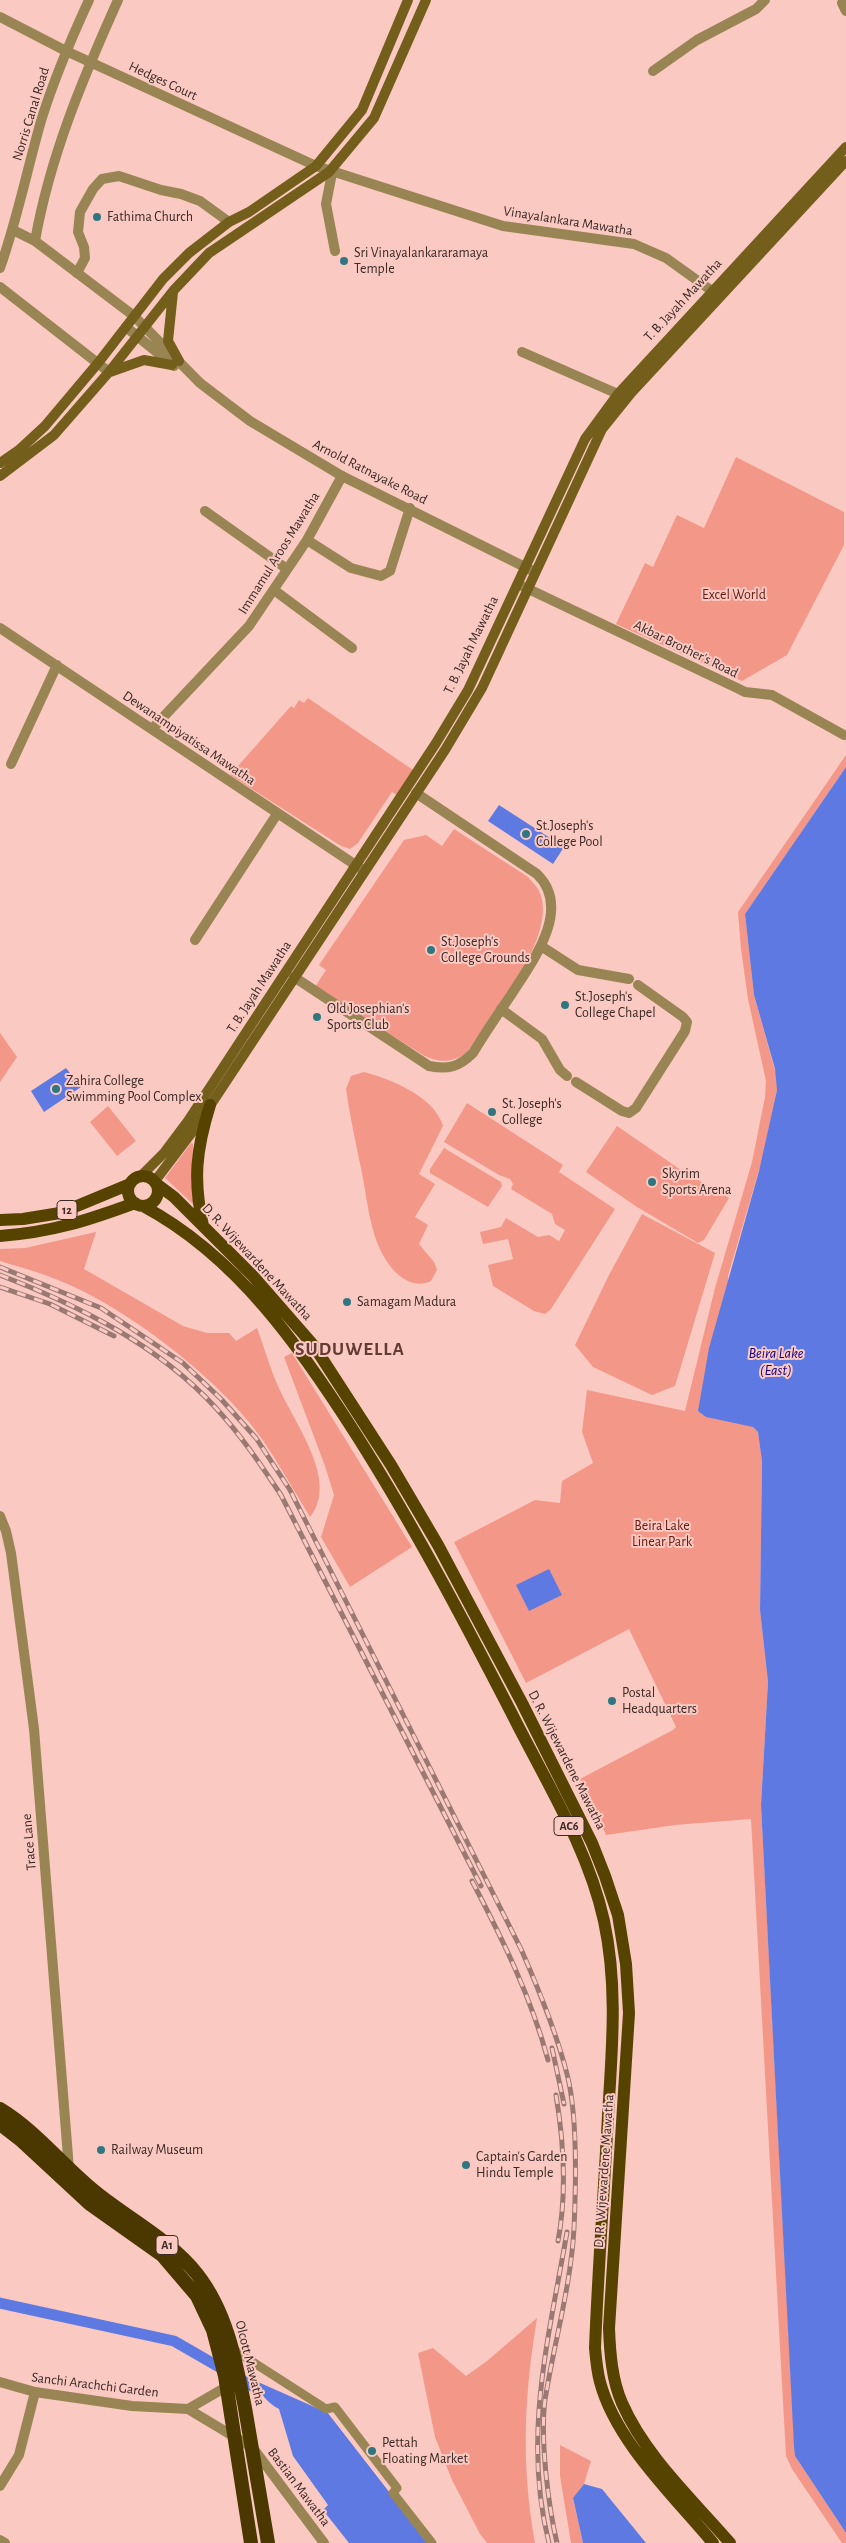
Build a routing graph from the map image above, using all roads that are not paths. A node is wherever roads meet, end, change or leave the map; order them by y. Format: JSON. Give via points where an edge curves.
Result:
{"nodes":[{"id":1,"x":89,"y":0,"type":"edge"},
{"id":2,"x":118,"y":0,"type":"edge"},
{"id":3,"x":408,"y":0,"type":"edge"},
{"id":4,"x":426,"y":0,"type":"edge"},
{"id":5,"x":765,"y":0,"type":"edge"},
{"id":6,"x":0,"y":17,"type":"edge"},
{"id":7,"x":66,"y":51,"type":"junction"},
{"id":8,"x":90,"y":62,"type":"junction"},
{"id":9,"x":653,"y":71,"type":"dead end"},
{"id":10,"x":846,"y":148,"type":"edge"},
{"id":11,"x":846,"y":161,"type":"edge"},
{"id":12,"x":316,"y":166,"type":"junction"},
{"id":13,"x":331,"y":173,"type":"junction"},
{"id":14,"x":229,"y":222,"type":"junction"},
{"id":15,"x":13,"y":230,"type":"junction"},
{"id":16,"x":35,"y":240,"type":"junction"},
{"id":17,"x":335,"y":251,"type":"dead end"},
{"id":18,"x":0,"y":268,"type":"edge"},
{"id":19,"x":77,"y":273,"type":"junction"},
{"id":20,"x":0,"y":287,"type":"edge"},
{"id":21,"x":173,"y":291,"type":"junction"},
{"id":22,"x":716,"y":294,"type":"junction"},
{"id":23,"x":134,"y":316,"type":"junction"},
{"id":24,"x":145,"y":326,"type":"junction"},
{"id":25,"x":126,"y":327,"type":"junction"},
{"id":26,"x":137,"y":336,"type":"junction"},
{"id":27,"x":522,"y":352,"type":"dead end"},
{"id":28,"x":98,"y":363,"type":"junction"},
{"id":29,"x":175,"y":363,"type":"junction"},
{"id":30,"x":109,"y":372,"type":"junction"},
{"id":31,"x":618,"y":394,"type":"junction"},
{"id":32,"x":0,"y":463,"type":"edge"},
{"id":33,"x":0,"y":476,"type":"edge"},
{"id":34,"x":342,"y":476,"type":"junction"},
{"id":35,"x":410,"y":508,"type":"junction"},
{"id":36,"x":205,"y":511,"type":"dead end"},
{"id":37,"x":307,"y":540,"type":"junction"},
{"id":38,"x":525,"y":567,"type":"junction"},
{"id":39,"x":288,"y":570,"type":"junction"},
{"id":40,"x":535,"y":572,"type":"junction"},
{"id":41,"x":517,"y":584,"type":"junction"},
{"id":42,"x":527,"y":589,"type":"junction"},
{"id":43,"x":274,"y":590,"type":"junction"},
{"id":44,"x":0,"y":628,"type":"edge"},
{"id":45,"x":352,"y":648,"type":"dead end"},
{"id":46,"x":57,"y":666,"type":"junction"},
{"id":47,"x":152,"y":729,"type":"junction"},
{"id":48,"x":844,"y":735,"type":"dead end"},
{"id":49,"x":11,"y":764,"type":"dead end"},
{"id":50,"x":416,"y":793,"type":"junction"},
{"id":51,"x":277,"y":814,"type":"junction"},
{"id":52,"x":360,"y":868,"type":"junction"},
{"id":53,"x":195,"y":940,"type":"dead end"},
{"id":54,"x":541,"y":946,"type":"junction"},
{"id":55,"x":294,"y":977,"type":"junction"},
{"id":56,"x":629,"y":979,"type":"dead end"},
{"id":57,"x":638,"y":986,"type":"dead end"},
{"id":58,"x":501,"y":1009,"type":"junction"},
{"id":59,"x":567,"y":1076,"type":"dead end"},
{"id":60,"x":576,"y":1082,"type":"dead end"},
{"id":61,"x":210,"y":1105,"type":"junction"},
{"id":62,"x":142,"y":1176,"type":"junction"},
{"id":63,"x":156,"y":1183,"type":"junction"},
{"id":64,"x":130,"y":1184,"type":"junction"},
{"id":65,"x":139,"y":1205,"type":"junction"},
{"id":66,"x":0,"y":1220,"type":"edge"},
{"id":67,"x":204,"y":1226,"type":"junction"},
{"id":68,"x":0,"y":1236,"type":"edge"},
{"id":69,"x":344,"y":1391,"type":"junction"},
{"id":70,"x":333,"y":1398,"type":"junction"},
{"id":71,"x":0,"y":1516,"type":"edge"},
{"id":72,"x":438,"y":1545,"type":"junction"},
{"id":73,"x":427,"y":1552,"type":"junction"},
{"id":74,"x":0,"y":2109,"type":"edge"},
{"id":75,"x":0,"y":2124,"type":"edge"},
{"id":76,"x":65,"y":2173,"type":"junction"},
{"id":77,"x":232,"y":2348,"type":"junction"},
{"id":78,"x":0,"y":2382,"type":"edge"},
{"id":79,"x":226,"y":2382,"type":"junction"},
{"id":80,"x":35,"y":2392,"type":"junction"},
{"id":81,"x":188,"y":2409,"type":"junction"},
{"id":82,"x":234,"y":2435,"type":"junction"},
{"id":83,"x":252,"y":2448,"type":"junction"},
{"id":84,"x":0,"y":2486,"type":"edge"},
{"id":85,"x":0,"y":2540,"type":"edge"},
{"id":86,"x":5,"y":2543,"type":"edge"},
{"id":87,"x":251,"y":2543,"type":"edge"},
{"id":88,"x":268,"y":2543,"type":"edge"},
{"id":89,"x":324,"y":2543,"type":"edge"},
{"id":90,"x":432,"y":2543,"type":"edge"},
{"id":91,"x":713,"y":2543,"type":"edge"},
{"id":92,"x":730,"y":2543,"type":"edge"}],
"edges":[{"from":1,"to":7,"type":"street","name":"Norris Canal Road"},
{"from":2,"to":8,"type":"street"},
{"from":3,"to":12,"type":"main road","via":[[362,110]]},
{"from":4,"to":13,"type":"main road","via":[[374,118]]},
{"from":5,"to":9,"type":"street","via":[[756,9],[697,40]]},
{"from":6,"to":7,"type":"street","name":"Hedges Court"},
{"from":7,"to":8,"type":"street","name":"Hedges Court"},
{"from":7,"to":15,"type":"street","name":"Norris Canal Road","via":[[42,120]]},
{"from":8,"to":12,"type":"street","name":"Hedges Court"},
{"from":8,"to":16,"type":"street","via":[[72,105],[42,203]]},
{"from":10,"to":22,"type":"main road","name":"T. B. Jayah Mawatha"},
{"from":11,"to":22,"type":"main road","name":"T. B. Jayah Mawatha"},
{"from":12,"to":13,"type":"street","name":"Vinayalankara Mawatha"},
{"from":12,"to":14,"type":"main road"},
{"from":13,"to":17,"type":"street","via":[[326,204]]},
{"from":13,"to":21,"type":"main road","via":[[209,254]]},
{"from":13,"to":22,"type":"street","name":"Vinayalankara Mawatha","via":[[503,226],[634,244],[666,258]]},
{"from":14,"to":19,"type":"street","via":[[200,201],[180,194],[119,176],[102,179],[80,212],[78,232],[84,258]]},
{"from":14,"to":23,"type":"main road","via":[[189,253]]},
{"from":15,"to":16,"type":"street","name":"Arnold Ratnayake Road"},
{"from":15,"to":18,"type":"street","name":"Norris Canal Road"},
{"from":16,"to":19,"type":"street","name":"Arnold Ratnayake Road"},
{"from":19,"to":23,"type":"street","name":"Arnold Ratnayake Road"},
{"from":20,"to":28,"type":"street"},
{"from":21,"to":24,"type":"main road"},
{"from":21,"to":29,"type":"main road","via":[[168,340]]},
{"from":22,"to":31,"type":"main road","name":"T. B. Jayah Mawatha"},
{"from":22,"to":40,"type":"main road","name":"T. B. Jayah Mawatha","via":[[602,430]]},
{"from":23,"to":24,"type":"street","name":"Arnold Ratnayake Road"},
{"from":23,"to":25,"type":"main road"},
{"from":24,"to":26,"type":"main road"},
{"from":24,"to":29,"type":"street","name":"Arnold Ratnayake Road"},
{"from":25,"to":26,"type":"street","name":"Arnold Ratnayake Road"},
{"from":25,"to":28,"type":"main road"},
{"from":26,"to":29,"type":"street","name":"Arnold Ratnayake Road"},
{"from":26,"to":30,"type":"main road"},
{"from":27,"to":31,"type":"street"},
{"from":28,"to":30,"type":"street"},
{"from":28,"to":32,"type":"main road","via":[[45,426]]},
{"from":29,"to":30,"type":"main road","via":[[144,360]]},
{"from":29,"to":34,"type":"street","name":"Arnold Ratnayake Road","via":[[250,421]]},
{"from":30,"to":33,"type":"main road","via":[[54,435]]},
{"from":31,"to":38,"type":"main road","name":"T. B. Jayah Mawatha","via":[[585,439]]},
{"from":34,"to":35,"type":"street","name":"Arnold Ratnayake Road"},
{"from":34,"to":37,"type":"street","name":"Immamul Aroos Mawatha"},
{"from":35,"to":37,"type":"street","via":[[390,571],[381,576],[351,568]]},
{"from":35,"to":38,"type":"street","name":"Arnold Ratnayake Road"},
{"from":36,"to":39,"type":"street"},
{"from":37,"to":39,"type":"street","name":"Immamul Aroos Mawatha"},
{"from":38,"to":40,"type":"street","name":"Arnold Ratnayake Road"},
{"from":38,"to":41,"type":"main road","name":"T. B. Jayah Mawatha"},
{"from":39,"to":43,"type":"street","name":"Immamul Aroos Mawatha"},
{"from":40,"to":42,"type":"main road","name":"T. B. Jayah Mawatha"},
{"from":41,"to":42,"type":"street","name":"Akbar Brother's Road"},
{"from":41,"to":52,"type":"main road","name":"T. B. Jayah Mawatha","via":[[468,690]]},
{"from":42,"to":48,"type":"street","name":"Akbar Brother's Road","via":[[736,688],[772,695]]},
{"from":42,"to":50,"type":"main road","name":"T. B. Jayah Mawatha","via":[[482,688]]},
{"from":43,"to":45,"type":"street"},
{"from":43,"to":47,"type":"street","name":"Immamul Aroos Mawatha","via":[[249,626]]},
{"from":44,"to":46,"type":"street","name":"Dewanampiyatissa Mawatha"},
{"from":46,"to":47,"type":"street","name":"Dewanampiyatissa Mawatha"},
{"from":46,"to":49,"type":"street"},
{"from":47,"to":51,"type":"street","name":"Dewanampiyatissa Mawatha"},
{"from":50,"to":52,"type":"main road","name":"T. B. Jayah Mawatha"},
{"from":50,"to":54,"type":"street","via":[[546,882],[551,905]]},
{"from":51,"to":52,"type":"street","name":"Dewanampiyatissa Mawatha"},
{"from":51,"to":53,"type":"street"},
{"from":52,"to":55,"type":"main road","name":"T. B. Jayah Mawatha"},
{"from":52,"to":62,"type":"main road","name":"T. B. Jayah Mawatha","via":[[188,1121]]},
{"from":54,"to":56,"type":"street","via":[[578,970]]},
{"from":54,"to":58,"type":"street"},
{"from":55,"to":58,"type":"street","via":[[417,1059],[443,1069],[466,1060]]},
{"from":55,"to":61,"type":"main road","name":"T. B. Jayah Mawatha"},
{"from":57,"to":60,"type":"street","via":[[687,1022],[685,1031],[636,1108],[629,1113],[622,1111]]},
{"from":58,"to":59,"type":"street","via":[[542,1039]]},
{"from":61,"to":63,"type":"main road","name":"T. B. Jayah Mawatha"},
{"from":61,"to":67,"type":"main road","via":[[197,1160],[196,1184]]},
{"from":62,"to":63,"type":"main road"},
{"from":62,"to":64,"type":"main road"},
{"from":63,"to":65,"type":"main road","via":[[154,1202]]},
{"from":63,"to":67,"type":"main road","name":"D. R. Wijewardene Mawatha","number":"AC6"},
{"from":64,"to":65,"type":"main road","via":[[128,1194]]},
{"from":64,"to":66,"type":"main road","number":"12","via":[[60,1213]]},
{"from":65,"to":68,"type":"main road","via":[[40,1232]]},
{"from":65,"to":70,"type":"main road","name":"D. R. Wijewardene Mawatha","number":"AC6","via":[[174,1222],[244,1286],[305,1356]]},
{"from":67,"to":69,"type":"main road","name":"D. R. Wijewardene Mawatha","number":"AC6","via":[[292,1319]]},
{"from":69,"to":70,"type":"main road"},
{"from":69,"to":72,"type":"main road","name":"D. R. Wijewardene Mawatha","number":"AC6"},
{"from":70,"to":73,"type":"main road","name":"D. R. Wijewardene Mawatha","number":"AC6"},
{"from":71,"to":76,"type":"street","name":"Trace Lane","via":[[10,1554],[34,1729]]},
{"from":72,"to":73,"type":"main road"},
{"from":72,"to":92,"type":"main road","name":"D. R. Wijewardene Mawatha","number":"AC6","via":[[592,1843],[618,1914],[629,2014],[609,2328],[612,2372],[630,2420],[657,2458]]},
{"from":73,"to":91,"type":"main road","name":"D. R. Wijewardene Mawatha","number":"AC6","via":[[573,1833],[604,1920],[615,2011],[595,2348],[600,2382],[615,2418],[638,2454]]},
{"from":74,"to":76,"type":"highway","name":"Olcott Mawatha","number":"A1","via":[[28,2128]]},
{"from":75,"to":76,"type":"highway","name":"Olcott Mawatha","number":"A1"},
{"from":76,"to":77,"type":"highway","name":"Olcott Mawatha","number":"A1","via":[[158,2238],[188,2264],[210,2294]]},
{"from":76,"to":79,"type":"highway","name":"Olcott Mawatha","number":"A1","via":[[90,2204],[149,2245],[172,2265],[197,2296],[216,2340]]},
{"from":77,"to":83,"type":"highway","name":"Olcott Mawatha","number":"A1"},
{"from":77,"to":90,"type":"street","via":[[326,2409],[335,2407],[397,2488],[393,2493]]},
{"from":78,"to":80,"type":"street","name":"Sanchi Arachchi Garden"},
{"from":79,"to":81,"type":"street"},
{"from":79,"to":82,"type":"highway","name":"Olcott Mawatha","number":"A1"},
{"from":80,"to":81,"type":"street","name":"Sanchi Arachchi Garden","via":[[132,2406]]},
{"from":80,"to":84,"type":"street","via":[[19,2455]]},
{"from":81,"to":82,"type":"street","name":"Sanchi Arachchi Garden"},
{"from":82,"to":83,"type":"street","name":"Sanchi Arachchi Garden"},
{"from":82,"to":87,"type":"highway","name":"Olcott Mawatha","number":"A1"},
{"from":83,"to":88,"type":"highway","name":"Olcott Mawatha","number":"A1"},
{"from":83,"to":89,"type":"street","name":"Bastian Mawatha"},
{"from":85,"to":86,"type":"street"}]}
